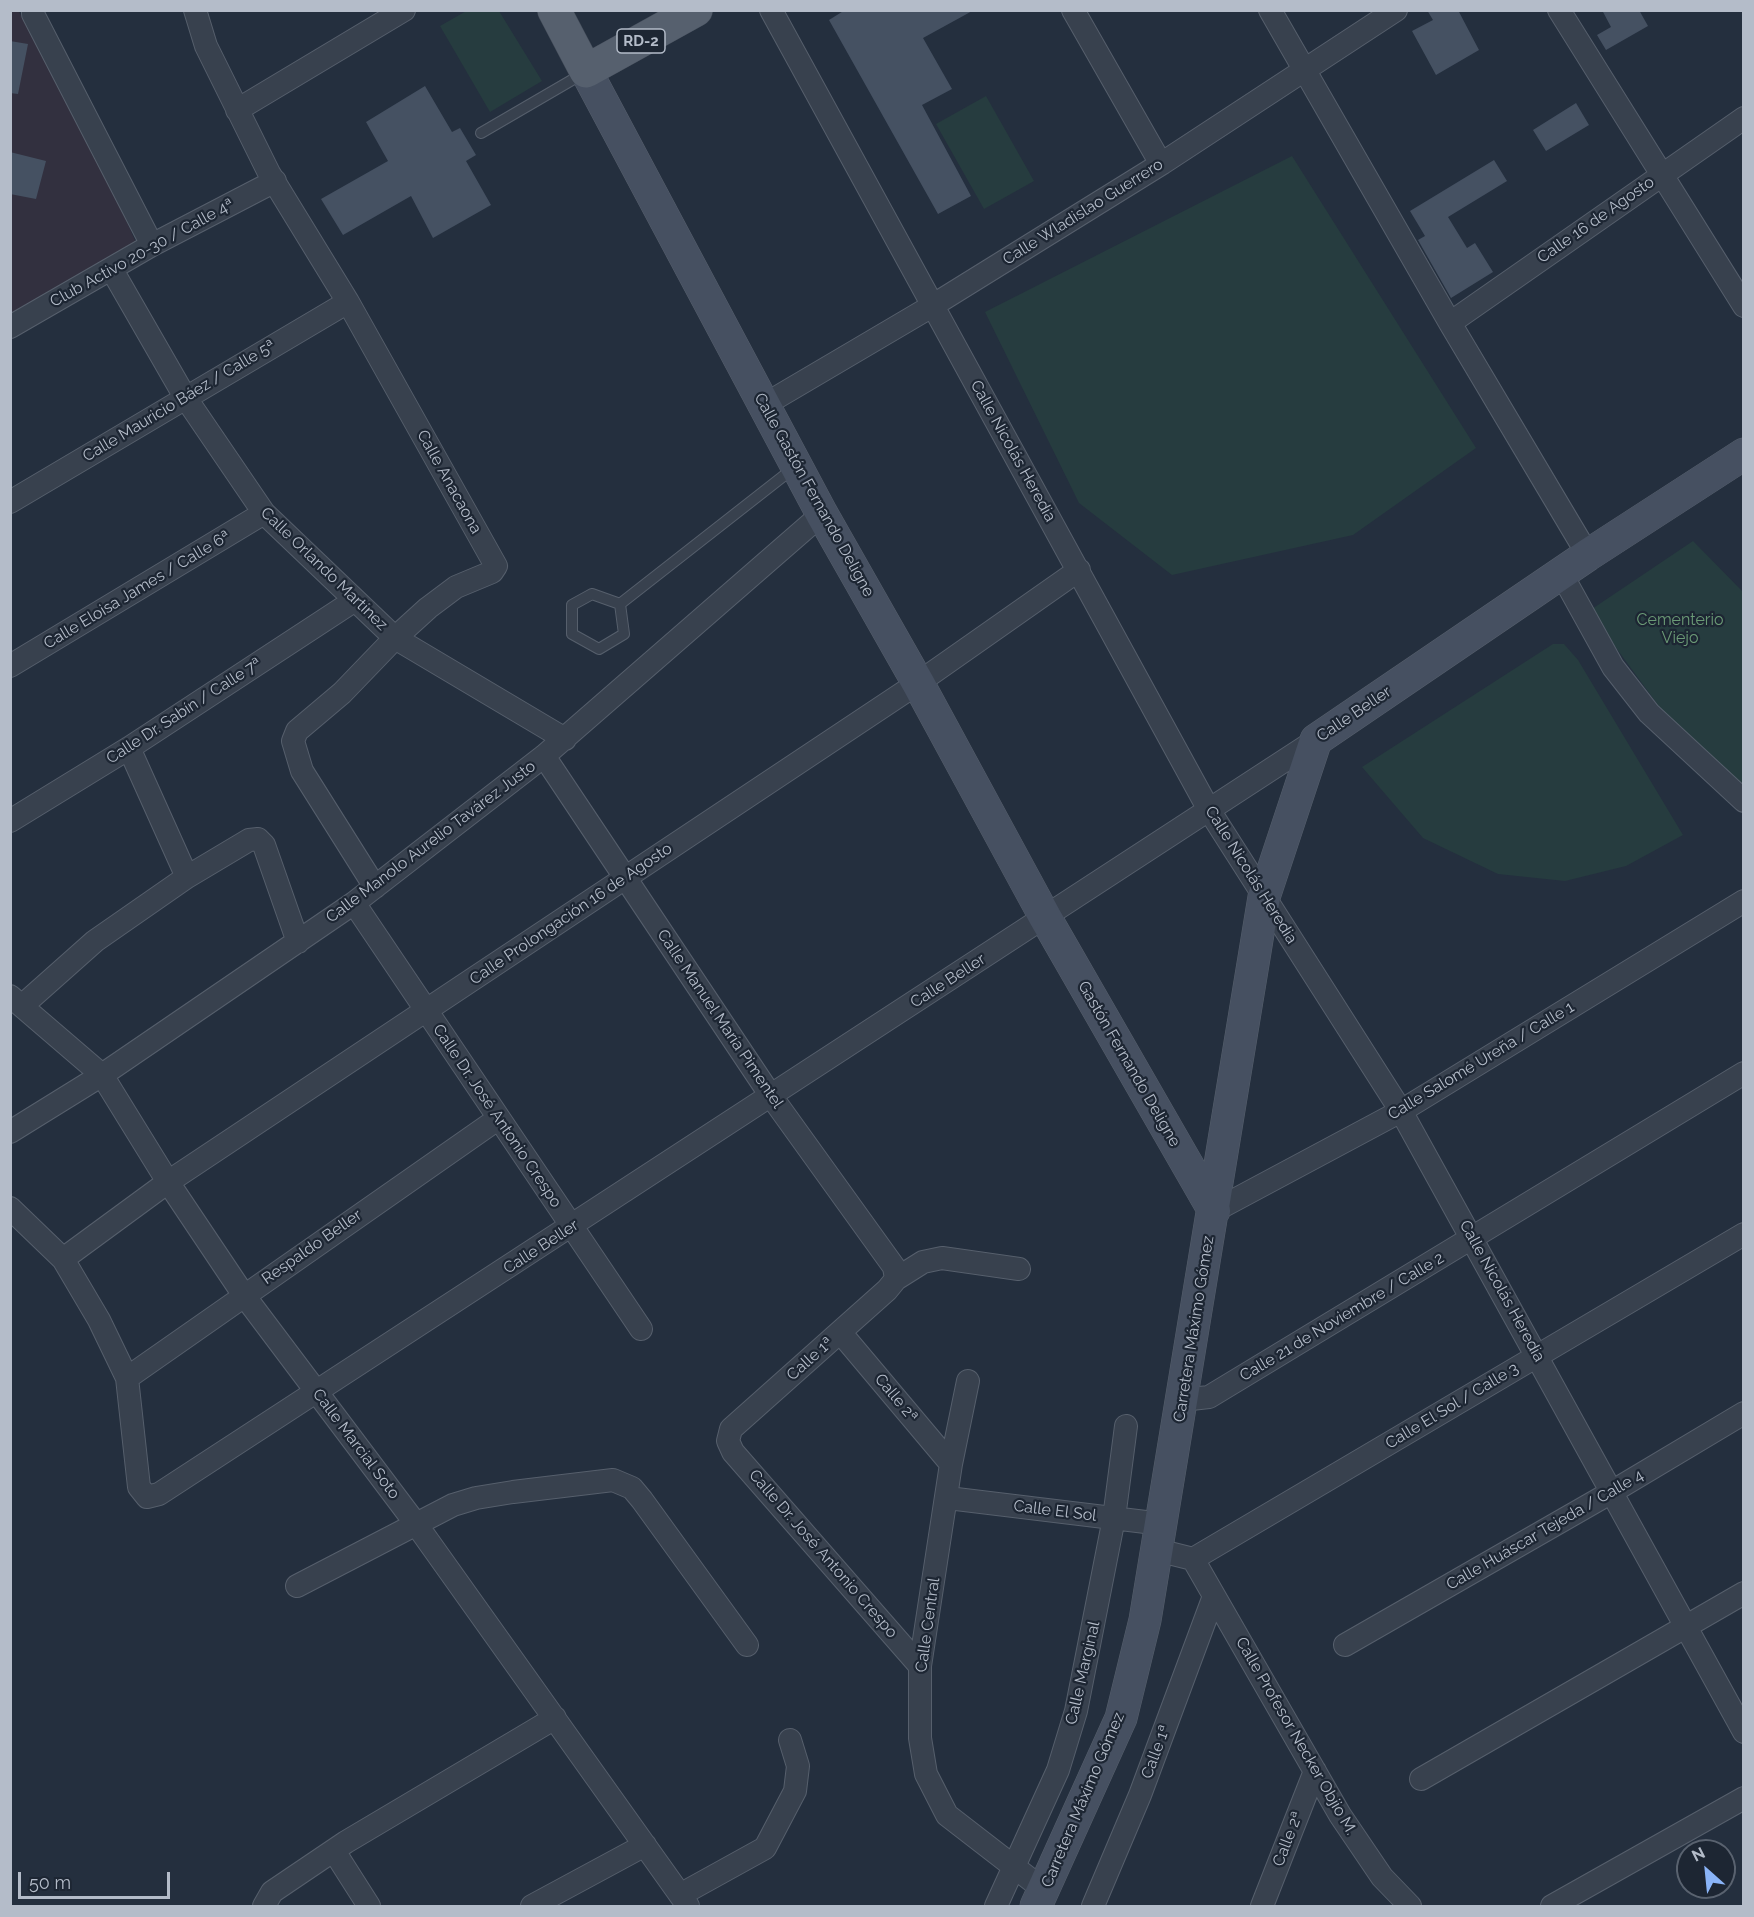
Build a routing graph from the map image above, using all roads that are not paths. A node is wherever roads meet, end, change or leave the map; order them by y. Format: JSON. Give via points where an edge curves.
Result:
{"nodes":[{"id":1,"x":33,"y":10,"type":"edge"},
{"id":2,"x":195,"y":10,"type":"edge"},
{"id":3,"x":404,"y":10,"type":"edge"},
{"id":4,"x":554,"y":10,"type":"edge"},
{"id":5,"x":696,"y":10,"type":"edge"},
{"id":6,"x":771,"y":10,"type":"edge"},
{"id":7,"x":1073,"y":10,"type":"edge"},
{"id":8,"x":1270,"y":10,"type":"edge"},
{"id":9,"x":1396,"y":10,"type":"edge"},
{"id":10,"x":1559,"y":10,"type":"edge"},
{"id":11,"x":1303,"y":69,"type":"junction"},
{"id":12,"x":586,"y":71,"type":"junction"},
{"id":13,"x":237,"y":110,"type":"junction"},
{"id":14,"x":1743,"y":118,"type":"edge"},
{"id":15,"x":481,"y":133,"type":"dead end"},
{"id":16,"x":1161,"y":164,"type":"junction"},
{"id":17,"x":1661,"y":174,"type":"junction"},
{"id":18,"x":274,"y":181,"type":"junction"},
{"id":19,"x":152,"y":244,"type":"junction"},
{"id":20,"x":112,"y":270,"type":"junction"},
{"id":21,"x":348,"y":302,"type":"junction"},
{"id":22,"x":932,"y":306,"type":"junction"},
{"id":23,"x":1743,"y":306,"type":"edge"},
{"id":24,"x":1450,"y":323,"type":"junction"},
{"id":25,"x":10,"y":327,"type":"edge"},
{"id":26,"x":185,"y":397,"type":"junction"},
{"id":27,"x":764,"y":405,"type":"junction"},
{"id":28,"x":1743,"y":454,"type":"edge"},
{"id":29,"x":797,"y":466,"type":"junction"},
{"id":30,"x":10,"y":502,"type":"edge"},
{"id":31,"x":264,"y":513,"type":"junction"},
{"id":32,"x":822,"y":514,"type":"junction"},
{"id":33,"x":1588,"y":555,"type":"junction"},
{"id":34,"x":1079,"y":570,"type":"junction"},
{"id":35,"x":1561,"y":573,"type":"junction"},
{"id":36,"x":355,"y":600,"type":"junction"},
{"id":37,"x":620,"y":604,"type":"junction"},
{"id":38,"x":395,"y":638,"type":"junction"},
{"id":39,"x":10,"y":666,"type":"edge"},
{"id":40,"x":918,"y":683,"type":"junction"},
{"id":41,"x":565,"y":739,"type":"junction"},
{"id":42,"x":1316,"y":740,"type":"junction"},
{"id":43,"x":129,"y":748,"type":"junction"},
{"id":44,"x":544,"y":756,"type":"junction"},
{"id":45,"x":1743,"y":801,"type":"edge"},
{"id":46,"x":1209,"y":810,"type":"junction"},
{"id":47,"x":10,"y":821,"type":"edge"},
{"id":48,"x":187,"y":877,"type":"junction"},
{"id":49,"x":626,"y":878,"type":"junction"},
{"id":50,"x":375,"y":886,"type":"junction"},
{"id":51,"x":1264,"y":897,"type":"junction"},
{"id":52,"x":1743,"y":901,"type":"edge"},
{"id":53,"x":354,"y":903,"type":"junction"},
{"id":54,"x":1045,"y":917,"type":"junction"},
{"id":55,"x":298,"y":942,"type":"junction"},
{"id":56,"x":17,"y":1001,"type":"edge"},
{"id":57,"x":426,"y":1011,"type":"junction"},
{"id":58,"x":1743,"y":1073,"type":"edge"},
{"id":59,"x":102,"y":1075,"type":"junction"},
{"id":60,"x":771,"y":1096,"type":"junction"},
{"id":61,"x":1401,"y":1111,"type":"junction"},
{"id":62,"x":499,"y":1118,"type":"junction"},
{"id":63,"x":10,"y":1132,"type":"edge"},
{"id":64,"x":168,"y":1182,"type":"junction"},
{"id":65,"x":10,"y":1208,"type":"edge"},
{"id":66,"x":1214,"y":1211,"type":"junction"},
{"id":67,"x":572,"y":1226,"type":"junction"},
{"id":68,"x":1743,"y":1234,"type":"edge"},
{"id":69,"x":1473,"y":1238,"type":"junction"},
{"id":70,"x":63,"y":1259,"type":"junction"},
{"id":71,"x":1019,"y":1269,"type":"dead end"},
{"id":72,"x":896,"y":1279,"type":"junction"},
{"id":73,"x":243,"y":1294,"type":"junction"},
{"id":74,"x":640,"y":1329,"type":"dead end"},
{"id":75,"x":840,"y":1332,"type":"junction"},
{"id":76,"x":1537,"y":1355,"type":"junction"},
{"id":77,"x":127,"y":1378,"type":"junction"},
{"id":78,"x":968,"y":1381,"type":"dead end"},
{"id":79,"x":317,"y":1393,"type":"junction"},
{"id":80,"x":1182,"y":1400,"type":"junction"},
{"id":81,"x":1743,"y":1413,"type":"edge"},
{"id":82,"x":1126,"y":1426,"type":"dead end"},
{"id":83,"x":728,"y":1441,"type":"joint"},
{"id":84,"x":951,"y":1464,"type":"junction"},
{"id":85,"x":1610,"y":1493,"type":"junction"},
{"id":86,"x":948,"y":1498,"type":"junction"},
{"id":87,"x":1114,"y":1518,"type":"junction"},
{"id":88,"x":416,"y":1524,"type":"junction"},
{"id":89,"x":1159,"y":1537,"type":"junction"},
{"id":90,"x":1193,"y":1559,"type":"junction"},
{"id":91,"x":297,"y":1586,"type":"dead end"},
{"id":92,"x":1743,"y":1593,"type":"edge"},
{"id":93,"x":1214,"y":1596,"type":"junction"},
{"id":94,"x":1687,"y":1626,"type":"junction"},
{"id":95,"x":747,"y":1645,"type":"dead end"},
{"id":96,"x":1345,"y":1645,"type":"dead end"},
{"id":97,"x":920,"y":1666,"type":"junction"},
{"id":98,"x":555,"y":1718,"type":"junction"},
{"id":99,"x":1743,"y":1732,"type":"edge"},
{"id":100,"x":790,"y":1740,"type":"dead end"},
{"id":101,"x":1315,"y":1771,"type":"junction"},
{"id":102,"x":1421,"y":1779,"type":"dead end"},
{"id":103,"x":1743,"y":1798,"type":"edge"},
{"id":104,"x":645,"y":1845,"type":"junction"},
{"id":105,"x":334,"y":1851,"type":"junction"},
{"id":106,"x":1013,"y":1866,"type":"junction"},
{"id":107,"x":1040,"y":1898,"type":"edge"},
{"id":108,"x":684,"y":1901,"type":"edge"},
{"id":109,"x":264,"y":1906,"type":"edge"},
{"id":110,"x":369,"y":1906,"type":"edge"},
{"id":111,"x":532,"y":1906,"type":"edge"},
{"id":112,"x":996,"y":1906,"type":"edge"},
{"id":113,"x":1093,"y":1906,"type":"edge"},
{"id":114,"x":1262,"y":1906,"type":"edge"},
{"id":115,"x":1410,"y":1906,"type":"edge"},
{"id":116,"x":1551,"y":1906,"type":"edge"}],
"edges":[{"from":1,"to":19,"type":"street"},
{"from":2,"to":13,"type":"street","name":"Calle Anacaona","via":[[206,46]]},
{"from":3,"to":13,"type":"street"},
{"from":4,"to":12,"type":"main road"},
{"from":5,"to":12,"type":"main road","number":"RD-2"},
{"from":6,"to":22,"type":"street","name":"Calle Nicolás Heredia"},
{"from":7,"to":16,"type":"street"},
{"from":8,"to":11,"type":"street"},
{"from":9,"to":11,"type":"street","name":"Calle Wladislao Guerrero"},
{"from":10,"to":17,"type":"street"},
{"from":11,"to":16,"type":"street","name":"Calle Wladislao Guerrero"},
{"from":11,"to":24,"type":"street"},
{"from":12,"to":15,"type":"lane"},
{"from":12,"to":27,"type":"main road","name":"Calle Gastón Fernando Deligne"},
{"from":13,"to":18,"type":"street","name":"Calle Anacaona"},
{"from":14,"to":17,"type":"street","name":"Calle 16 de Agosto"},
{"from":16,"to":22,"type":"street","name":"Calle Wladislao Guerrero"},
{"from":17,"to":23,"type":"street"},
{"from":17,"to":24,"type":"street","name":"Calle 16 de Agosto"},
{"from":18,"to":19,"type":"street","name":"Club Activo 20-30 / Calle 4ª"},
{"from":18,"to":21,"type":"street","name":"Calle Anacaona"},
{"from":19,"to":20,"type":"street","name":"Club Activo 20-30 / Calle 4ª"},
{"from":20,"to":25,"type":"street","name":"Club Activo 20-30 / Calle 4ª"},
{"from":20,"to":26,"type":"street","name":"Calle Orlando Martínez"},
{"from":21,"to":26,"type":"street","name":"Calle Mauricio Báez / Calle 5ª"},
{"from":21,"to":38,"type":"street","name":"Calle Anacaona","via":[[496,566],[492,572],[456,587]]},
{"from":22,"to":27,"type":"street","name":"Calle Wladislao Guerrero"},
{"from":22,"to":34,"type":"street","name":"Calle Nicolás Heredia"},
{"from":24,"to":33,"type":"street"},
{"from":26,"to":30,"type":"street","name":"Calle Mauricio Báez / Calle 5ª"},
{"from":26,"to":31,"type":"street","name":"Calle Orlando Martínez"},
{"from":27,"to":29,"type":"main road","name":"Calle Gastón Fernando Deligne"},
{"from":28,"to":33,"type":"main road","name":"Calle Beller"},
{"from":29,"to":32,"type":"main road","name":"Calle Gastón Fernando Deligne"},
{"from":29,"to":37,"type":"lane"},
{"from":31,"to":36,"type":"street","name":"Calle Orlando Martínez"},
{"from":31,"to":39,"type":"street","name":"Calle Eloisa James / Calle 6ª"},
{"from":32,"to":40,"type":"main road","name":"Calle Gastón Fernando Deligne"},
{"from":32,"to":41,"type":"street","name":"Calle Manolo Aurelio Tavárez Justo"},
{"from":33,"to":35,"type":"main road","name":"Calle Beller"},
{"from":34,"to":40,"type":"street","name":"Calle Prolongación 16 de Agosto"},
{"from":34,"to":46,"type":"street","name":"Calle Nicolás Heredia"},
{"from":35,"to":42,"type":"main road","name":"Calle Beller"},
{"from":35,"to":45,"type":"street","via":[[1613,667],[1649,713]]},
{"from":36,"to":38,"type":"street","name":"Calle Orlando Martínez"},
{"from":36,"to":43,"type":"street","name":"Calle Dr. Sabín / Calle 7ª"},
{"from":37,"to":37,"type":"lane","via":[[591,594],[572,605],[572,634],[599,649],[616,639],[624,634]]},
{"from":38,"to":41,"type":"street","name":"Calle Orlando Martínez"},
{"from":38,"to":50,"type":"street","name":"Calle Anacaona","via":[[342,693],[297,731],[293,741],[302,771]]},
{"from":40,"to":49,"type":"street","name":"Calle Prolongación 16 de Agosto"},
{"from":40,"to":54,"type":"main road","name":"Calle Gastón Fernando Deligne"},
{"from":41,"to":44,"type":"street","name":"Calle Manolo Aurelio Tavárez Justo"},
{"from":42,"to":46,"type":"street","name":"Calle Beller"},
{"from":42,"to":51,"type":"main road","name":"Carretera Máximo Gómez"},
{"from":43,"to":47,"type":"street","name":"Calle Dr. Sabín / Calle 7ª"},
{"from":43,"to":48,"type":"street"},
{"from":44,"to":49,"type":"street","name":"Calle Manuel María Pimentel"},
{"from":44,"to":50,"type":"street","name":"Calle Manolo Aurelio Tavárez Justo"},
{"from":46,"to":51,"type":"street","name":"Calle Nicolás Heredia"},
{"from":46,"to":54,"type":"street","name":"Calle Beller"},
{"from":48,"to":55,"type":"street","via":[[249,840],[258,839],[264,845]]},
{"from":48,"to":56,"type":"street","via":[[94,941]]},
{"from":49,"to":57,"type":"street","name":"Calle Prolongación 16 de Agosto"},
{"from":49,"to":60,"type":"street","name":"Calle Manuel María Pimentel"},
{"from":50,"to":53,"type":"street","name":"Calle Manolo Aurelio Tavárez Justo"},
{"from":51,"to":61,"type":"street","name":"Calle Nicolás Heredia"},
{"from":51,"to":66,"type":"main road","name":"Carretera Máximo Gómez"},
{"from":52,"to":61,"type":"street","name":"Calle Salomé Ureña / Calle 1"},
{"from":53,"to":55,"type":"street","name":"Calle Manolo Aurelio Tavárez Justo"},
{"from":53,"to":57,"type":"street","name":"Calle Dr. José Antonio Crespo"},
{"from":54,"to":60,"type":"street","name":"Calle Beller"},
{"from":54,"to":66,"type":"main road","name":"Gastón Fernando Deligne"},
{"from":55,"to":59,"type":"street","name":"Calle Manolo Aurelio Tavárez Justo"},
{"from":56,"to":59,"type":"street","name":"Calle Marcial Soto"},
{"from":57,"to":62,"type":"street","name":"Calle Dr. José Antonio Crespo"},
{"from":57,"to":64,"type":"street","name":"Calle Prolongación 16 de Agosto"},
{"from":58,"to":69,"type":"street","name":"Calle 21 de Noviembre / Calle 2"},
{"from":59,"to":63,"type":"street","name":"Calle Manolo Aurelio Tavárez Justo"},
{"from":59,"to":64,"type":"street","name":"Calle Marcial Soto"},
{"from":60,"to":67,"type":"street","name":"Calle Beller"},
{"from":60,"to":72,"type":"street","name":"Calle Manuel María Pimentel","via":[[894,1267]]},
{"from":61,"to":66,"type":"street","name":"Calle Salomé Ureña / Calle 1"},
{"from":61,"to":69,"type":"street","name":"Calle Nicolás Heredia"},
{"from":62,"to":67,"type":"street","name":"Calle Dr. José Antonio Crespo"},
{"from":62,"to":73,"type":"street","name":"Respaldo Beller"},
{"from":64,"to":70,"type":"street","name":"Calle Prolongación 16 de Agosto"},
{"from":64,"to":73,"type":"street","name":"Calle Marcial Soto"},
{"from":65,"to":70,"type":"street"},
{"from":66,"to":80,"type":"main road","name":"Carretera Máximo Gómez"},
{"from":67,"to":74,"type":"street","name":"Calle Dr. José Antonio Crespo"},
{"from":67,"to":79,"type":"street","name":"Calle Beller"},
{"from":68,"to":76,"type":"street","name":"Calle El Sol / Calle 3"},
{"from":69,"to":76,"type":"street","name":"Calle Nicolás Heredia"},
{"from":69,"to":80,"type":"street","name":"Calle 21 de Noviembre / Calle 2","via":[[1209,1397]]},
{"from":70,"to":77,"type":"street"},
{"from":71,"to":72,"type":"street","name":"Calle 1ª","via":[[942,1258],[923,1262]]},
{"from":72,"to":75,"type":"street","name":"Calle 1ª"},
{"from":73,"to":77,"type":"street","name":"Respaldo Beller"},
{"from":73,"to":79,"type":"street","name":"Calle Marcial Soto"},
{"from":75,"to":83,"type":"street","name":"Calle 1ª","via":[[731,1429]]},
{"from":75,"to":84,"type":"street","name":"Calle 2ª"},
{"from":76,"to":85,"type":"street","name":"Calle Nicolás Heredia"},
{"from":76,"to":90,"type":"street","name":"Calle El Sol / Calle 3"},
{"from":77,"to":79,"type":"street","name":"Calle Beller","via":[[139,1487],[147,1497],[159,1494]]},
{"from":78,"to":84,"type":"street","name":"Calle Central"},
{"from":79,"to":88,"type":"street","name":"Calle Marcial Soto"},
{"from":80,"to":89,"type":"main road","name":"Carretera Máximo Gómez"},
{"from":81,"to":85,"type":"street","name":"Calle Huáscar Tejeda / Calle 4"},
{"from":82,"to":87,"type":"street","name":"Calle Marginal"},
{"from":83,"to":97,"type":"street","name":"Calle Dr. José Antonio Crespo","via":[[733,1452]]},
{"from":84,"to":86,"type":"street","name":"Calle Central"},
{"from":85,"to":94,"type":"street","name":"Calle Nicolás Heredia"},
{"from":85,"to":96,"type":"street","name":"Calle Huáscar Tejeda / Calle 4"},
{"from":86,"to":87,"type":"street","name":"Calle El Sol"},
{"from":86,"to":97,"type":"street","name":"Calle Central"},
{"from":87,"to":89,"type":"street","name":"Calle El Sol"},
{"from":87,"to":106,"type":"street","name":"Calle Marginal","via":[[1076,1711],[1058,1770]]},
{"from":88,"to":91,"type":"street"},
{"from":88,"to":95,"type":"street","via":[[476,1498],[612,1480],[632,1488],[642,1500]]},
{"from":88,"to":98,"type":"street","name":"Calle Marcial Soto"},
{"from":89,"to":90,"type":"street"},
{"from":89,"to":107,"type":"main road","name":"Carretera Máximo Gómez","via":[[1145,1620],[1121,1718]]},
{"from":90,"to":93,"type":"street","name":"Calle Profesor Necker Objio M."},
{"from":92,"to":94,"type":"street"},
{"from":93,"to":101,"type":"street","name":"Calle Profesor Necker Objio M."},
{"from":93,"to":113,"type":"street","name":"Calle 1ª","via":[[1140,1795]]},
{"from":94,"to":99,"type":"street","name":"Calle Nicolás Heredia"},
{"from":94,"to":102,"type":"street"},
{"from":97,"to":106,"type":"street","name":"Calle Central","via":[[920,1738],[926,1774],[947,1815]]},
{"from":98,"to":104,"type":"street","name":"Calle Marcial Soto"},
{"from":98,"to":105,"type":"street"},
{"from":100,"to":108,"type":"street","via":[[798,1766],[795,1791],[765,1848]]},
{"from":101,"to":114,"type":"street","name":"Calle 2ª"},
{"from":101,"to":115,"type":"street","name":"Calle Profesor Necker Objio M.","via":[[1382,1877]]},
{"from":103,"to":116,"type":"street"},
{"from":104,"to":108,"type":"street","name":"Calle Marcial Soto"},
{"from":104,"to":111,"type":"street"},
{"from":105,"to":109,"type":"street","via":[[272,1892]]},
{"from":105,"to":110,"type":"street"},
{"from":106,"to":107,"type":"street","name":"Calle Central"},
{"from":106,"to":112,"type":"street","name":"Calle Marginal"}]}
